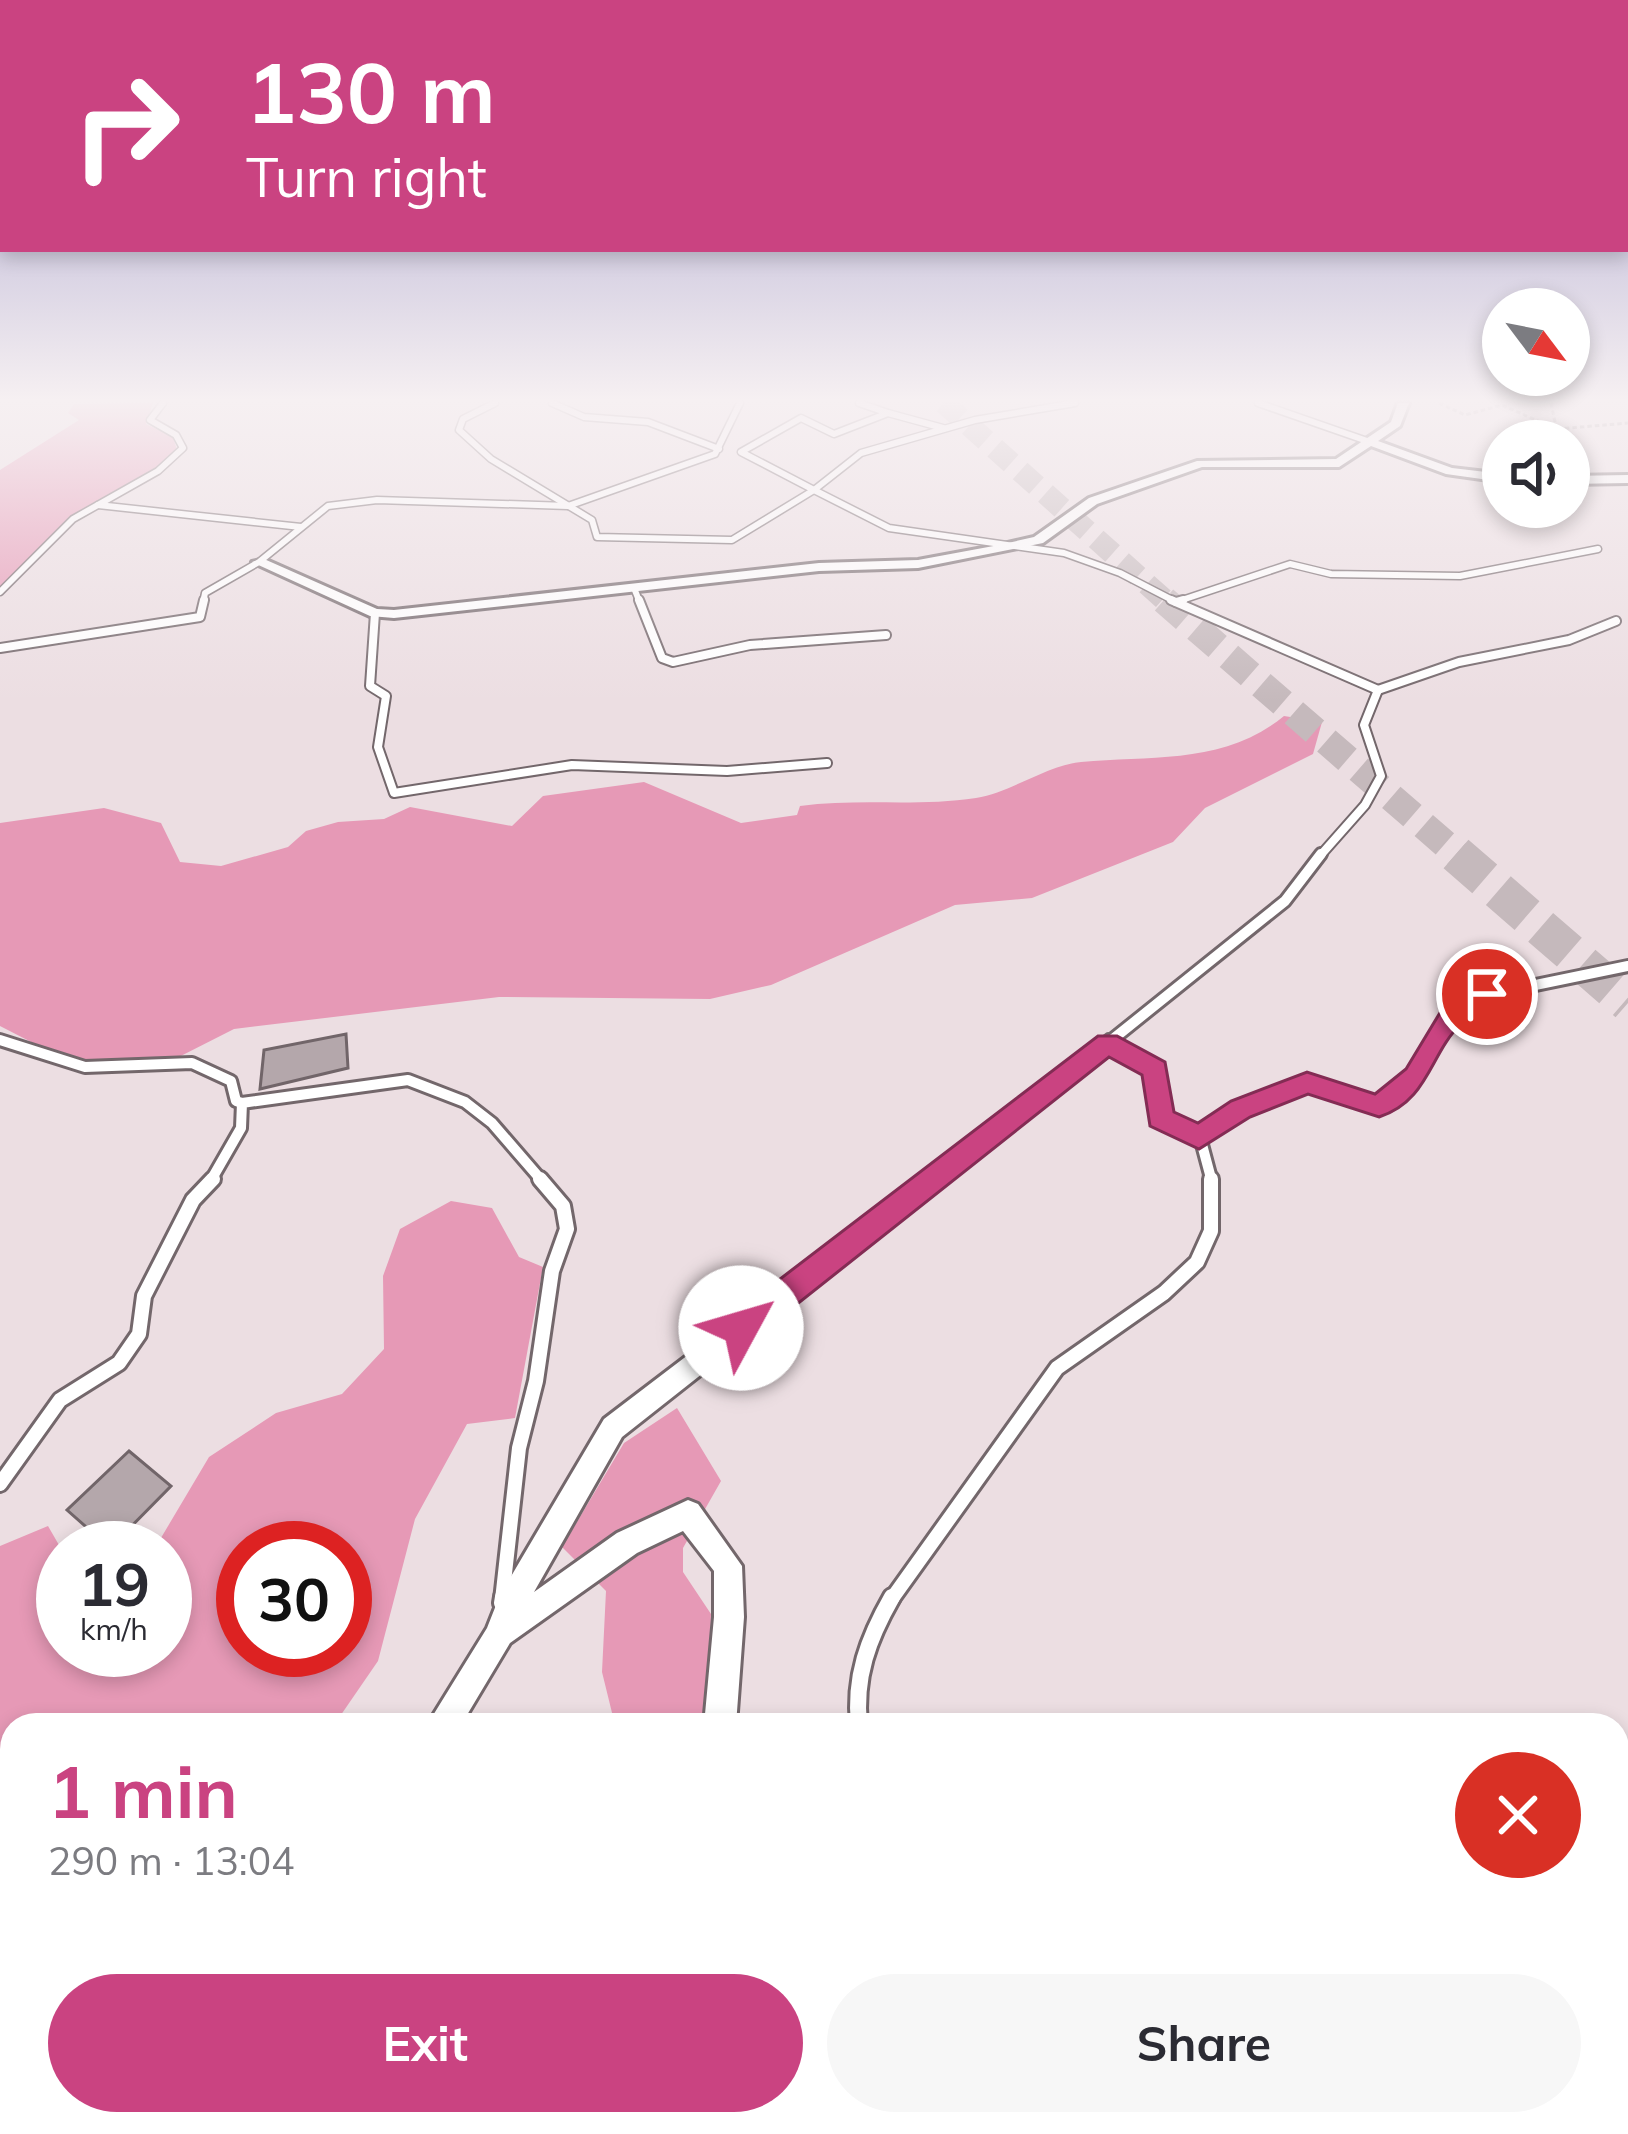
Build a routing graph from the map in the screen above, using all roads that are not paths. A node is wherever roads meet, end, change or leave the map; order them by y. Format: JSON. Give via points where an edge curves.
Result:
{"nodes":[{"id":1,"x":102,"y":503,"type":"edge"},
{"id":2,"x":356,"y":503,"type":"edge"},
{"id":3,"x":459,"y":503,"type":"edge"},
{"id":4,"x":562,"y":503,"type":"edge"},
{"id":5,"x":577,"y":503,"type":"edge"},
{"id":6,"x":793,"y":503,"type":"edge"},
{"id":7,"x":835,"y":503,"type":"edge"},
{"id":8,"x":1092,"y":503,"type":"edge"},
{"id":9,"x":98,"y":505,"type":"junction"},
{"id":10,"x":568,"y":506,"type":"junction"},
{"id":11,"x":302,"y":526,"type":"junction"},
{"id":12,"x":1023,"y":542,"type":"junction"},
{"id":13,"x":1598,"y":549,"type":"dead end"},
{"id":14,"x":260,"y":562,"type":"junction"},
{"id":15,"x":634,"y":588,"type":"junction"},
{"id":16,"x":0,"y":592,"type":"edge"},
{"id":17,"x":1176,"y":602,"type":"junction"},
{"id":18,"x":375,"y":613,"type":"junction"},
{"id":19,"x":1616,"y":622,"type":"dead end"},
{"id":20,"x":886,"y":635,"type":"dead end"},
{"id":21,"x":0,"y":648,"type":"edge"},
{"id":22,"x":1378,"y":691,"type":"junction"},
{"id":23,"x":827,"y":763,"type":"dead end"},
{"id":24,"x":1628,"y":966,"type":"edge"},
{"id":25,"x":0,"y":1040,"type":"edge"},
{"id":26,"x":1108,"y":1043,"type":"junction"},
{"id":27,"x":238,"y":1098,"type":"junction"},
{"id":28,"x":1199,"y":1137,"type":"junction"},
{"id":29,"x":0,"y":1484,"type":"edge"},
{"id":30,"x":499,"y":1637,"type":"junction"},
{"id":31,"x":451,"y":1713,"type":"edge"},
{"id":32,"x":722,"y":1713,"type":"edge"},
{"id":33,"x":854,"y":1713,"type":"edge"}],
"edges":[{"from":1,"to":9,"type":"lane"},
{"from":2,"to":11,"type":"lane","via":[[328,506]]},
{"from":3,"to":10,"type":"lane"},
{"from":4,"to":10,"type":"lane"},
{"from":5,"to":10,"type":"lane"},
{"from":6,"to":10,"type":"lane","via":[[732,540],[597,537],[592,520]]},
{"from":7,"to":12,"type":"lane","via":[[914,535]]},
{"from":8,"to":12,"type":"street","via":[[1051,535]]},
{"from":9,"to":11,"type":"lane"},
{"from":9,"to":16,"type":"lane","via":[[74,518]]},
{"from":11,"to":14,"type":"lane"},
{"from":12,"to":15,"type":"street","via":[[918,564]]},
{"from":12,"to":17,"type":"lane","via":[[1121,571]]},
{"from":13,"to":17,"type":"lane","via":[[1460,576],[1331,574],[1290,564]]},
{"from":14,"to":18,"type":"street"},
{"from":14,"to":21,"type":"lane","via":[[205,593],[200,617]]},
{"from":15,"to":18,"type":"street"},
{"from":15,"to":20,"type":"lane","via":[[662,658],[673,662],[750,645]]},
{"from":17,"to":22,"type":"lane"},
{"from":18,"to":23,"type":"lane","via":[[370,686],[386,696],[379,747],[394,794],[572,765],[727,771]]},
{"from":19,"to":22,"type":"lane","via":[[1568,644],[1492,653]]},
{"from":22,"to":26,"type":"lane","via":[[1364,724],[1381,776],[1365,805],[1285,901]]},
{"from":24,"to":28,"type":"lane","via":[[1487,994],[1450,1018],[1416,1076],[1379,1106],[1307,1083],[1240,1109]]},
{"from":25,"to":27,"type":"lane","via":[[85,1067],[192,1064],[231,1081]]},
{"from":26,"to":28,"type":"lane","via":[[1155,1070],[1160,1118]]},
{"from":26,"to":30,"type":"street","via":[[614,1428]]},
{"from":27,"to":29,"type":"lane","via":[[241,1128],[144,1296],[139,1334],[118,1363],[60,1400]]},
{"from":27,"to":30,"type":"lane","via":[[408,1080],[465,1102],[492,1123],[563,1206],[567,1229],[519,1448]]},
{"from":28,"to":33,"type":"lane","via":[[1211,1169],[1213,1227],[1205,1250],[1141,1309],[1062,1362],[891,1597],[859,1669]]},
{"from":30,"to":31,"type":"street"},
{"from":30,"to":32,"type":"street","via":[[627,1543],[688,1514],[728,1566]]}]}
